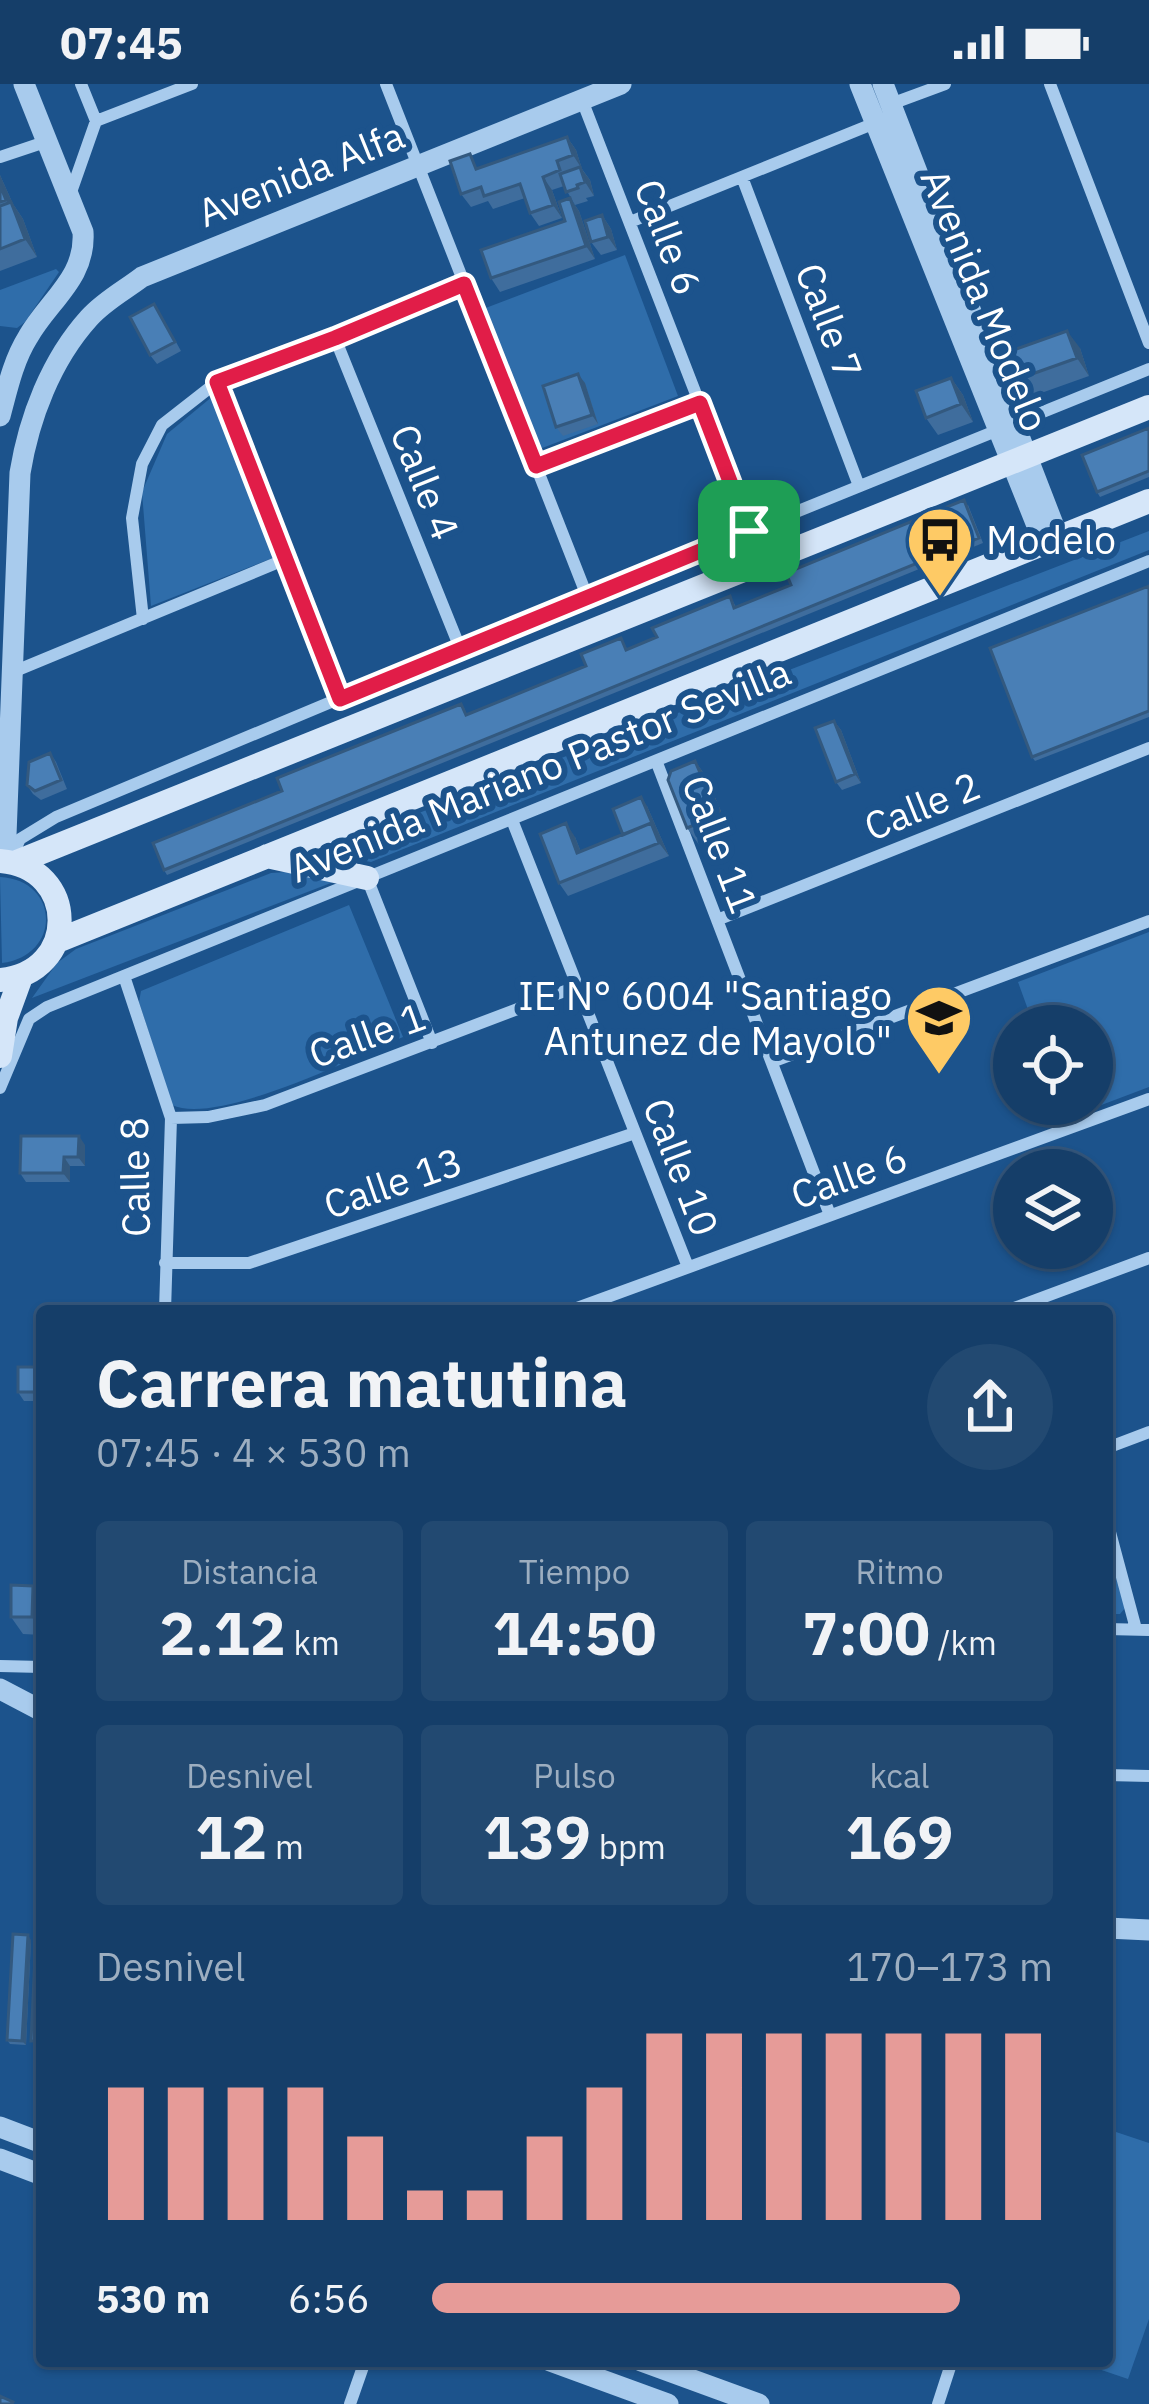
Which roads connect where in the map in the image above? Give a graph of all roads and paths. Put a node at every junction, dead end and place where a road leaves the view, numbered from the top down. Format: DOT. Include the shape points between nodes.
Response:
graph roads {
  1 [pos="24,84"];
  2 [pos="82,84"];
  3 [pos="192,84"];
  4 [pos="386,84"];
  5 [pos="621,84"];
  6 [pos="860,84"];
  7 [pos="945,84"];
  8 [pos="1051,84"];
  9 [pos="887,94"];
  10 [pos="582,100"];
  11 [pos="96,122"];
  12 [pos="875,123"];
  13 [pos="48,141"];
  14 [pos="0,157"];
  15 [pos="417,166"];
  16 [pos="742,177"];
  17 [pos="70,196"];
  18 [pos="630,222"];
  19 [pos="464,284"];
  20 [pos="335,338"];
  21 [pos="1149,343"];
  22 [pos="1149,369"];
  23 [pos="217,382"];
  24 [pos="700,403"];
  25 [pos="1149,407"];
  26 [pos="0,416"];
  27 [pos="1007,427"];
  28 [pos="1020,459"];
  29 [pos="536,466"];
  30 [pos="859,486"];
  31 [pos="1148,502"];
  32 [pos="749,531"];
  33 [pos="1051,540"];
  34 [pos="286,559"];
  35 [pos="1149,561"];
  36 [pos="587,596"];
  37 [pos="143,619"];
  38 [pos="460,648"];
  39 [pos="14,672"];
  40 [pos="340,699"];
  41 [pos="1146,749"];
  42 [pos="657,763"];
  43 [pos="1149,767"];
  44 [pos="512,820"];
  45 [pos="267,856"];
  46 [pos="8,861"];
  47 [pos="367,878"];
  48 [pos="717,920"];
  49 [pos="1149,921"];
  50 [pos="57,941"];
  51 [pos="124,976"];
  52 [pos="10,979"];
  53 [pos="578,986"];
  54 [pos="432,1043"];
  55 [pos="0,1056"];
  56 [pos="772,1062"];
  57 [pos="0,1088"];
  58 [pos="1149,1099"];
  59 [pos="171,1118"];
  60 [pos="635,1132"];
  61 [pos="830,1215"];
  62 [pos="1149,1258"];
  63 [pos="165,1263"];
  64 [pos="688,1267"];
  65 [pos="165,1305"];
  66 [pos="585,1305"];
  67 [pos="1022,1305"];
  68 [pos="1149,1432"];
  69 [pos="1113,1446"];
  70 [pos="1113,1539"];
  71 [pos="1142,1629"];
  72 [pos="0,1666"];
  73 [pos="36,1667"];
  74 [pos="0,1688"];
  75 [pos="36,1708"];
  76 [pos="1113,1775"];
  77 [pos="1149,1776"];
  78 [pos="1113,1928"];
  79 [pos="1149,1930"];
  80 [pos="0,2127"];
  81 [pos="36,2141"];
  82 [pos="0,2159"];
  83 [pos="36,2173"];
  84 [pos="363,2367"];
  85 [pos="566,2367"];
  86 [pos="654,2367"];
  87 [pos="950,2367"];
  88 [pos="718,2397"];
  89 [pos="350,2404"];
  90 [pos="668,2404"];
  91 [pos="759,2404"];
  92 [pos="938,2404"];
  1 -- 13 [label="street"];
  2 -- 11 [label="street"];
  3 -- 11 [label="street"];
  4 -- 15 [label="street"];
  5 -- 10 [label="street, Avenida Alfa"];
  6 -- 12 [label="street, Avenida Modelo"];
  7 -- 9 [label="street"];
  8 -- 21 [label="street"];
  9 -- 27 [label="street, Avenida Modelo"];
  10 -- 15 [label="street, Avenida Alfa"];
  10 -- 18 [label="street, Calle 6"];
  11 -- 17 [label="street"];
  12 -- 16 [label="street"];
  12 -- 27 [label="street, Avenida Modelo"];
  13 -- 14 [label="street"];
  13 -- 17 [label="street"];
  15 -- 19 [label="street"];
  15 -- 39 [label="street, Avenida Alfa" via="142,278 90,316 52,375 25,441"];
  16 -- 18 [label="street"];
  16 -- 30 [label="street, Calle 7"];
  17 -- 26 [label="street" via="83,232 81,263 28,336"];
  18 -- 24 [label="street, Calle 6"];
  19 -- 20 [label="street"];
  19 -- 29 [label="street"];
  20 -- 23 [label="street"];
  20 -- 38 [label="street, Calle 4"];
  22 -- 27 [label="street"];
  23 -- 34 [label="street"];
  23 -- 37 [label="street" via="162,425 142,464 132,518"];
  24 -- 29 [label="street"];
  24 -- 32 [label="street, Calle 6"];
  25 -- 28 [label="main road"];
  27 -- 28 [label="street, Avenida Modelo"];
  27 -- 30 [label="street"];
  28 -- 33 [label="street, Avenida Modelo"];
  28 -- 46 [label="main road"];
  29 -- 36 [label="street"];
  30 -- 32 [label="street"];
  31 -- 33 [label="main road, Avenida Mariano Pastor Sevilla"];
  32 -- 36 [label="street"];
  33 -- 45 [label="main road, Avenida Mariano Pastor Sevilla"];
  34 -- 37 [label="street"];
  34 -- 40 [label="street"];
  35 -- 42 [label="street, Avenida Mariano Pastor Sevilla"];
  36 -- 38 [label="street"];
  37 -- 39 [label="street"];
  38 -- 40 [label="street"];
  39 -- 46 [label="street, Avenida Alfa"];
  40 -- 46 [label="street" via="56,817 20,839"];
  41 -- 43 [label="street"];
  41 -- 48 [label="street, Calle 2"];
  42 -- 44 [label="street, Avenida Mariano Pastor Sevilla"];
  42 -- 48 [label="street, Calle 11"];
  44 -- 47 [label="street, Avenida Mariano Pastor Sevilla"];
  44 -- 53 [label="street, Calle 10"];
  45 -- 47 [label="main road"];
  45 -- 50 [label="main road, Avenida Mariano Pastor Sevilla"];
  46 -- 50 [label="main road" via="52,890"];
  47 -- 51 [label="street, Avenida Mariano Pastor Sevilla"];
  47 -- 54 [label="street"];
  48 -- 56 [label="street, Calle 11"];
  49 -- 56 [label="street"];
  50 -- 52 [label="main road" via="49,956"];
  51 -- 57 [label="street, Avenida Mariano Pastor Sevilla" via="29,1019"];
  51 -- 59 [label="street, Calle 8"];
  52 -- 55 [label="main road"];
  53 -- 54 [label="street, Calle 1"];
  53 -- 60 [label="street, Calle 10"];
  54 -- 59 [label="street, Calle 1" via="252,1109"];
  56 -- 61 [label="street, Calle 11"];
  58 -- 61 [label="street, Calle 6"];
  59 -- 63 [label="street, Calle 8"];
  60 -- 63 [label="street, Calle 13" via="249,1263"];
  60 -- 64 [label="street, Calle 10"];
  61 -- 64 [label="street, Calle 6"];
  62 -- 67 [label="street"];
  63 -- 65 [label="street, Calle 8"];
  64 -- 66 [label="street, Calle 6"];
  68 -- 69 [label="street"];
  70 -- 71 [label="street"];
  72 -- 73 [label="street"];
  74 -- 75 [label="street"];
  76 -- 77 [label="street"];
  78 -- 79 [label="street"];
  80 -- 81 [label="street"];
  82 -- 83 [label="street"];
  84 -- 89 [label="street"];
  85 -- 90 [label="street"];
  86 -- 88 [label="street"];
  87 -- 92 [label="street"];
  88 -- 91 [label="street"];
}
